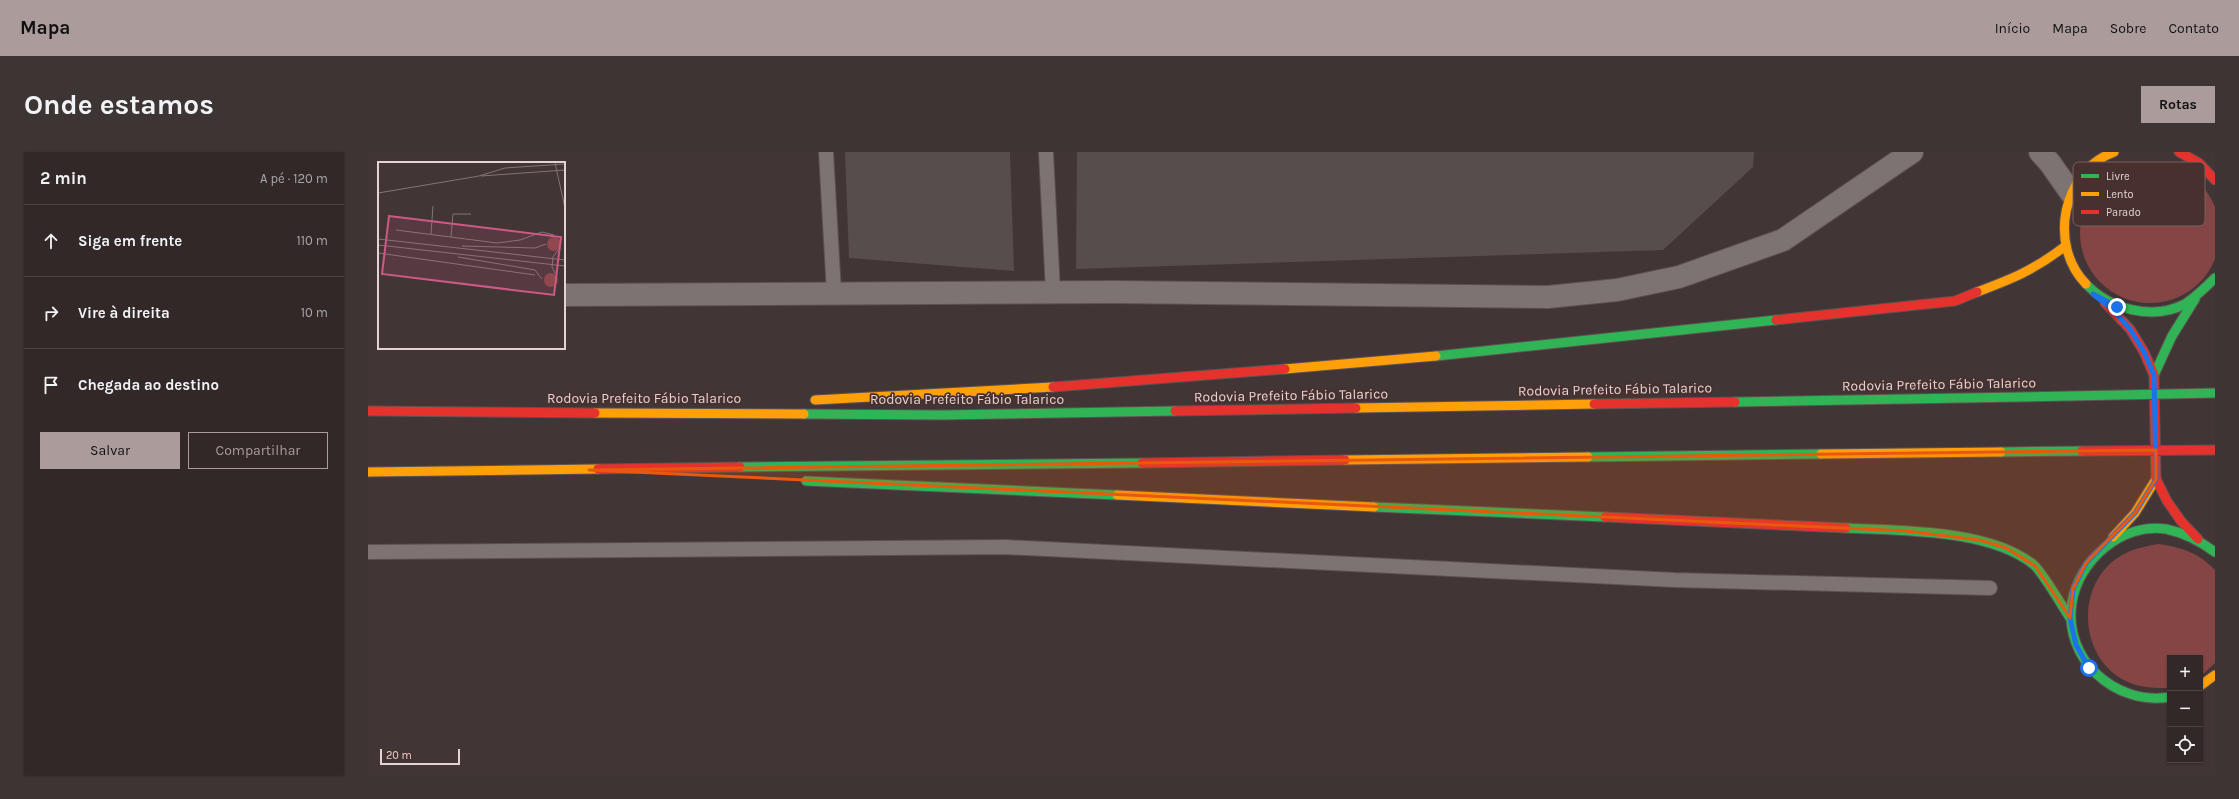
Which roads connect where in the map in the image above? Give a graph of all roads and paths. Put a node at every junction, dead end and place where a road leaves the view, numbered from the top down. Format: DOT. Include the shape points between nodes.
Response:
graph roads {
  1 [pos="826,152"];
  2 [pos="1046,152"];
  3 [pos="1912,152"];
  4 [pos="2040,152"];
  5 [pos="2114,152"];
  6 [pos="2179,152"];
  7 [pos="2098,162"];
  8 [pos="2197,162"];
  9 [pos="2205,169"];
  10 [pos="2215,180"];
  11 [pos="2073,189"];
  12 [pos="2070,193"];
  13 [pos="2064,247"];
  14 [pos="2215,278"];
  15 [pos="1053,292"];
  16 [pos="834,293"];
  17 [pos="2093,294"];
  18 [pos="565,295"];
  19 [pos="2197,297"];
  20 [pos="2154,375"];
  21 [pos="2215,393"];
  22 [pos="809,400"];
  23 [pos="738,404"];
  24 [pos="368,411"];
  25 [pos="582,412"];
  26 [pos="2215,450"];
  27 [pos="590,470"];
  28 [pos="368,472"];
  29 [pos="733,477"];
  30 [pos="2156,479"];
  31 [pos="797,480"];
  32 [pos="2108,543"];
  33 [pos="368,552"];
  34 [pos="2215,552"];
  35 [pos="1990,588"];
  36 [pos="2070,618"];
  37 [pos="2215,675"];
  38 [pos="2203,684"];
  39 [pos="2167,698"];
  1 -- 16 [label="lane"];
  2 -- 15 [label="lane"];
  3 -- 15 [label="street" via="1783,240 1679,277 1617,290 1548,297"];
  4 -- 12 [label="street"];
  5 -- 7 [label="main road"];
  6 -- 8 [label="main road"];
  9 -- 10 [label="main road"];
  11 -- 12 [label="main road"];
  12 -- 13 [label="main road" via="2063,220"];
  13 -- 17 [label="main road" via="2075,273"];
  13 -- 22 [label="main road" via="2041,265 1955,301 1411,359 1019,390"];
  14 -- 19 [label="main road"];
  15 -- 16 [label="street"];
  16 -- 18 [label="street"];
  17 -- 19 [label="main road" via="2117,307 2144,313 2172,309"];
  17 -- 20 [label="main road" via="2113,310 2130,329"];
  19 -- 20 [label="main road" via="2179,321"];
  20 -- 30 [label="main road"];
  21 -- 25 [label="main road, Rodovia Prefeito Fábio Talarico, bridge" via="943,415"];
  23 -- 25 [label="main road"];
  24 -- 25 [label="main road, Rodovia Prefeito Fábio Talarico"];
  26 -- 27 [label="main road, bridge"];
  27 -- 28 [label="main road"];
  27 -- 29 [label="main road"];
  30 -- 32 [label="main road" via="2135,513"];
  30 -- 34 [label="main road" via="2181,521"];
  31 -- 36 [label="main road" via="1905,531 1978,540 2006,548 2035,566"];
  32 -- 34 [label="main road" via="2135,531 2164,529 2193,537"];
  32 -- 36 [label="main road" via="2086,563 2073,589"];
  33 -- 35 [label="lane" via="1005,547 1667,579"];
  36 -- 39 [label="main road" via="2076,645 2089,668 2110,686 2134,697"];
  37 -- 38 [label="main road"];
}
